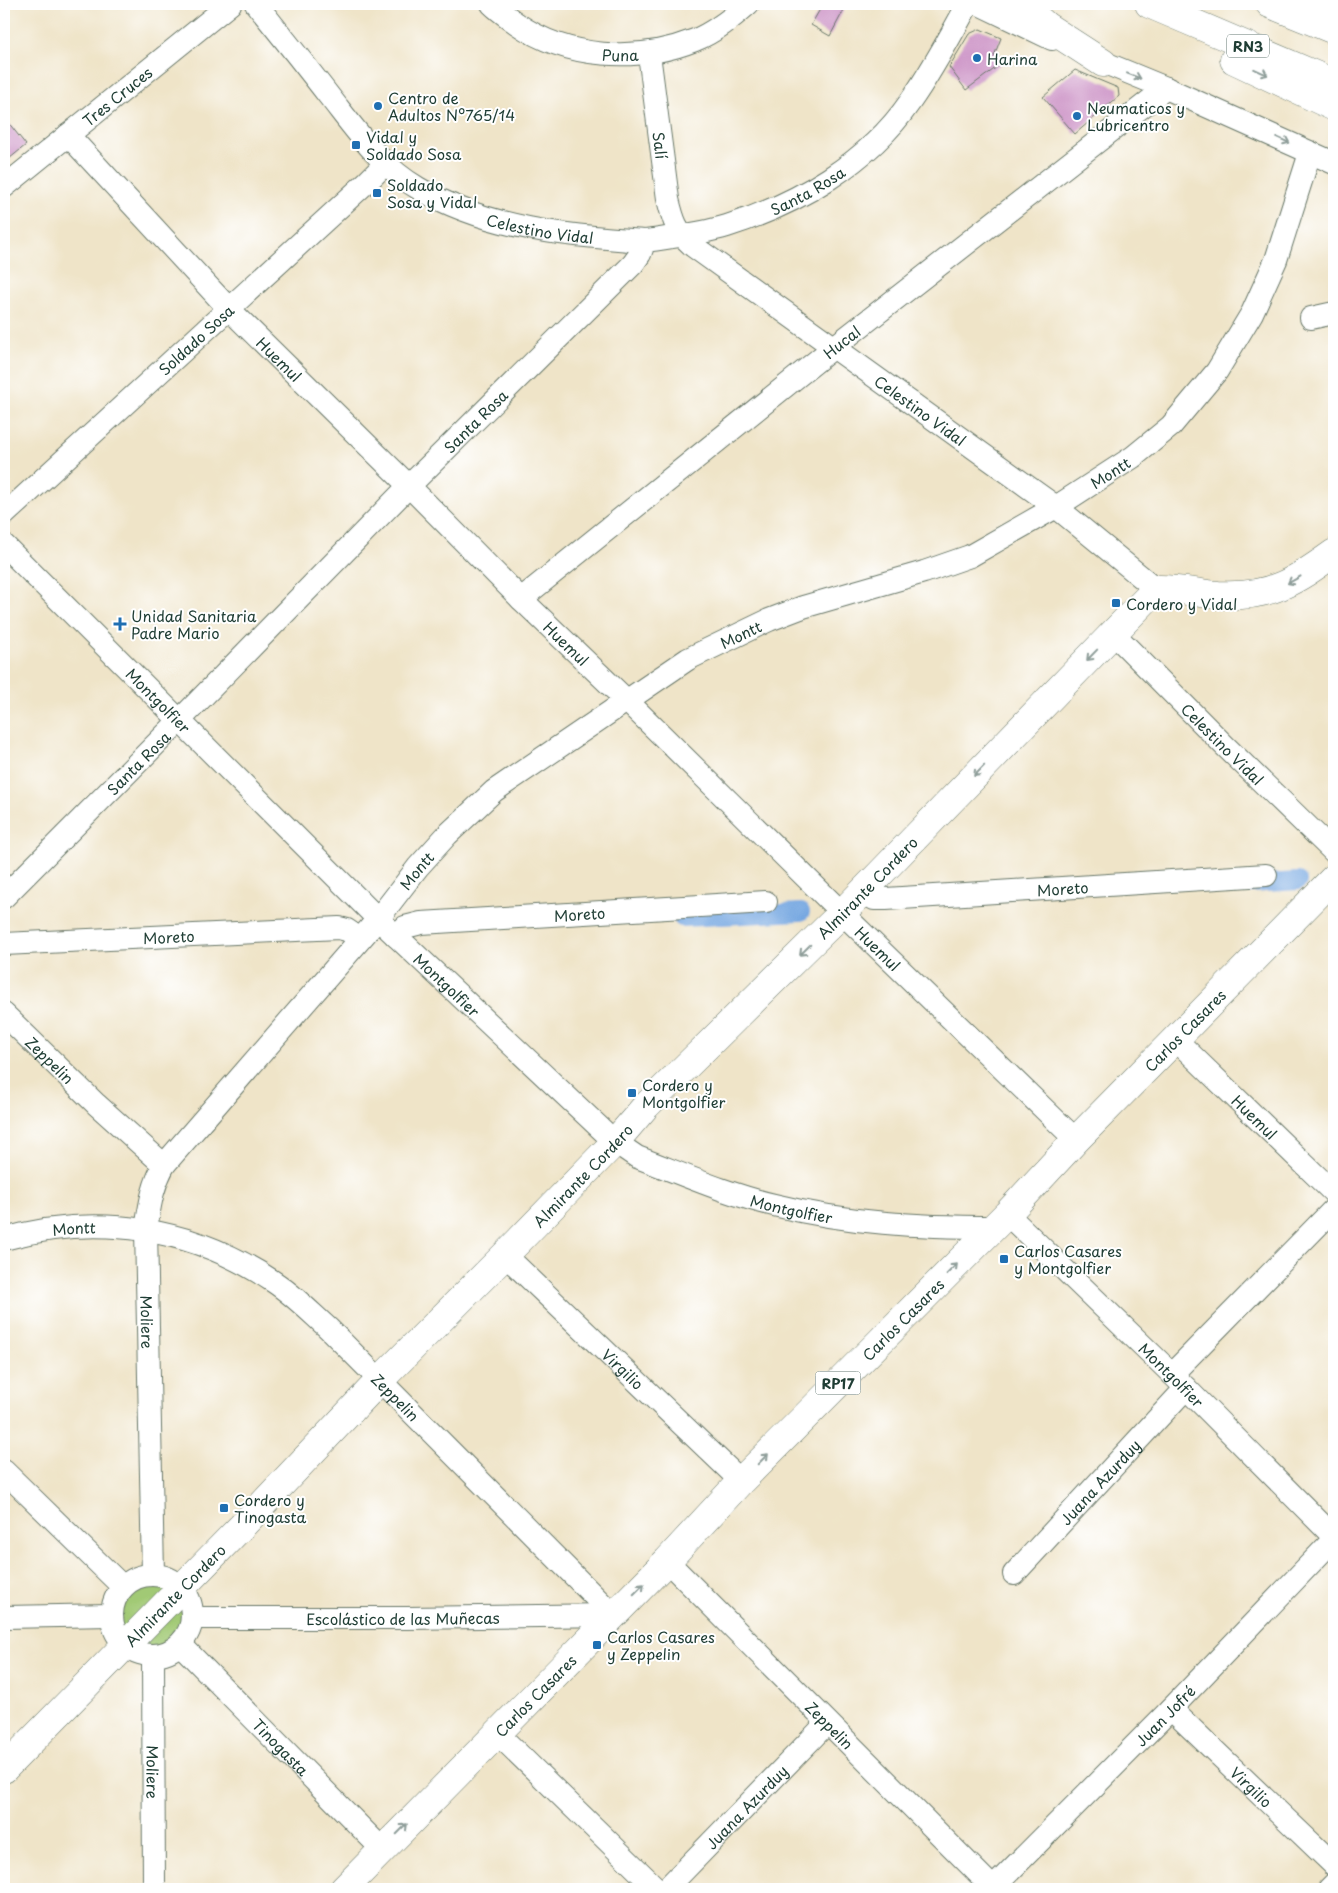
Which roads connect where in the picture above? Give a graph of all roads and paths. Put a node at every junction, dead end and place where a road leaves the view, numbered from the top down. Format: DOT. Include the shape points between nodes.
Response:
graph roads {
  1 [pos="230,4"];
  2 [pos="256,4"];
  3 [pos="492,4"];
  4 [pos="748,4"];
  5 [pos="968,4"];
  6 [pos="979,4"];
  7 [pos="1021,4"];
  8 [pos="1270,4"];
  9 [pos="1311,4"];
  10 [pos="1155,6"];
  11 [pos="1334,14"];
  12 [pos="1334,30"];
  13 [pos="649,54"];
  14 [pos="1103,63"];
  15 [pos="1334,83"];
  16 [pos="1166,88"];
  17 [pos="1334,107"];
  18 [pos="68,135"];
  19 [pos="1310,153"];
  20 [pos="386,162"];
  21 [pos="1334,163"];
  22 [pos="4,186"];
  23 [pos="681,236"];
  24 [pos="645,242"];
  25 [pos="229,309"];
  26 [pos="1334,313"];
  27 [pos="1311,318"];
  28 [pos="834,347"];
  29 [pos="409,486"];
  30 [pos="1056,507"];
  31 [pos="4,515"];
  32 [pos="4,545"];
  33 [pos="1334,553"];
  34 [pos="1156,589"];
  35 [pos="521,600"];
  36 [pos="1113,633"];
  37 [pos="626,700"];
  38 [pos="179,721"];
  39 [pos="1334,852"];
  40 [pos="1266,875"];
  41 [pos="1334,878"];
  42 [pos="863,892"];
  43 [pos="4,897"];
  44 [pos="766,902"];
  45 [pos="842,913"];
  46 [pos="378,919"];
  47 [pos="396,936"];
  48 [pos="360,939"];
  49 [pos="4,944"];
  50 [pos="4,1014"];
  51 [pos="1176,1040"];
  52 [pos="1076,1140"];
  53 [pos="615,1142"];
  54 [pos="164,1165"];
  55 [pos="1334,1193"];
  56 [pos="1334,1209"];
  57 [pos="1000,1221"];
  58 [pos="146,1229"];
  59 [pos="4,1239"];
  60 [pos="505,1255"];
  61 [pos="379,1381"];
  62 [pos="1179,1381"];
  63 [pos="4,1471"];
  64 [pos="741,1481"];
  65 [pos="1334,1538"];
  66 [pos="667,1561"];
  67 [pos="153,1574"];
  68 [pos="1014,1574"];
  69 [pos="123,1587"];
  70 [pos="182,1587"];
  71 [pos="112,1615"];
  72 [pos="613,1615"];
  73 [pos="4,1617"];
  74 [pos="193,1618"];
  75 [pos="180,1644"];
  76 [pos="126,1645"];
  77 [pos="153,1656"];
  78 [pos="1171,1709"];
  79 [pos="827,1723"];
  80 [pos="498,1734"];
  81 [pos="4,1770"];
  82 [pos="382,1849"];
  83 [pos="1334,1865"];
  84 [pos="1334,1884"];
  85 [pos="154,1889"];
  86 [pos="344,1889"];
  87 [pos="657,1889"];
  88 [pos="666,1889"];
  89 [pos="993,1889"];
  90 [pos="1329,1889"];
  1 -- 18 [label="street, Tres Cruces"];
  2 -- 20 [label="street, Celestino Vidal" via="364,140"];
  3 -- 13 [label="street, Puna" via="532,34 562,47 597,53"];
  4 -- 13 [label="street, Puna" via="696,40"];
  5 -- 23 [label="street, Santa Rosa" via="909,103 866,150 777,208 726,226"];
  6 -- 14 [label="street"];
  7 -- 14 [label="main road" via="1046,26"];
  8 -- 12 [label="main road"];
  9 -- 11 [label="street"];
  10 -- 15 [label="main road, RN3"];
  10 -- 17 [label="main road, one-way" via="1228,57"];
  13 -- 23 [label="street, Salí" via="668,199"];
  14 -- 16 [label="street, one-way"];
  16 -- 19 [label="street, one-way"];
  16 -- 28 [label="street, Hucal"];
  18 -- 22 [label="street, Tres Cruces"];
  18 -- 25 [label="street, Huemul"];
  19 -- 21 [label="street"];
  19 -- 30 [label="street, Montt" via="1276,260 1252,313 1217,370 1171,426 1133,457"];
  20 -- 24 [label="street, Celestino Vidal" via="418,188 496,221 566,235"];
  20 -- 25 [label="street, Soldado Sosa"];
  23 -- 24 [label="street, Santa Rosa"];
  23 -- 28 [label="street, Celestino Vidal"];
  24 -- 29 [label="street, Santa Rosa" via="633,264"];
  25 -- 29 [label="street, Huemul"];
  25 -- 31 [label="street, Soldado Sosa"];
  26 -- 27 [label="street"];
  28 -- 30 [label="street, Celestino Vidal"];
  28 -- 35 [label="street, Hucal"];
  29 -- 35 [label="street, Huemul"];
  29 -- 38 [label="street, Santa Rosa"];
  30 -- 34 [label="street, Celestino Vidal"];
  30 -- 37 [label="street, Montt" via="995,543 956,561 769,620 688,660"];
  32 -- 38 [label="street, Montgolfier"];
  33 -- 34 [label="main road, one-way" via="1307,573 1265,592 1238,595"];
  34 -- 36 [label="main road, Almirante Cordero"];
  35 -- 37 [label="street, Huemul"];
  36 -- 39 [label="street, Celestino Vidal"];
  36 -- 42 [label="main road, Almirante Cordero, one-way"];
  37 -- 45 [label="street, Huemul"];
  37 -- 46 [label="street, Montt" via="488,796 447,835"];
  38 -- 43 [label="street, Santa Rosa"];
  38 -- 46 [label="street, Montgolfier"];
  40 -- 42 [label="street, Moreto" via="886,899 874,899"];
  41 -- 51 [label="main road, Carlos Casares / RP17"];
  42 -- 45 [label="main road, Almirante Cordero"];
  44 -- 47 [label="street, Moreto" via="421,923 405,927"];
  45 -- 52 [label="street, Huemul"];
  45 -- 53 [label="main road, Almirante Cordero, one-way" via="646,1107"];
  46 -- 47 [label="street, Montgolfier"];
  46 -- 48 [label="street, Montt"];
  47 -- 53 [label="street, Montgolfier"];
  48 -- 49 [label="street, Moreto" via="339,928"];
  48 -- 54 [label="street, Montt"];
  50 -- 54 [label="street, Zeppelin"];
  51 -- 52 [label="main road, Carlos Casares / RP17"];
  51 -- 55 [label="street, Huemul"];
  52 -- 57 [label="main road, Carlos Casares / RP17"];
  53 -- 57 [label="street, Montgolfier" via="637,1158 773,1205 873,1223 929,1227"];
  53 -- 60 [label="main road, Almirante Cordero"];
  54 -- 58 [label="street, Moliere" via="155,1181"];
  56 -- 62 [label="street, Juana Azurduy"];
  57 -- 62 [label="street, Montgolfier"];
  64 -- 57 [label="main road, Carlos Casares / RP17, one-way"];
  58 -- 59 [label="street, Montt" via="77,1226"];
  58 -- 61 [label="street, Zeppelin" via="215,1250 274,1282 302,1303"];
  58 -- 67 [label="street, Moliere"];
  60 -- 61 [label="main road, Almirante Cordero"];
  60 -- 64 [label="street, Virgilio"];
  61 -- 70 [label="main road, Almirante Cordero"];
  61 -- 72 [label="street, Zeppelin"];
  62 -- 65 [label="street, Montgolfier"];
  62 -- 68 [label="street, Juana Azurduy"];
  63 -- 69 [label="street"];
  64 -- 66 [label="main road, Carlos Casares / RP17"];
  65 -- 78 [label="street, Juan Jofré"];
  72 -- 66 [label="main road, Carlos Casares / RP17, one-way"];
  66 -- 79 [label="street, Zeppelin"];
  67 -- 69 [label="street" via="137,1578"];
  67 -- 70 [label="street" via="174,1580"];
  69 -- 71 [label="street"];
  70 -- 74 [label="street" via="192,1607"];
  70 -- 76 [label="main road, Almirante Cordero"];
  71 -- 73 [label="street"];
  71 -- 76 [label="street" via="113,1626"];
  72 -- 74 [label="street, Escolástico de las Muñecas"];
  72 -- 80 [label="main road, Carlos Casares / RP17"];
  74 -- 75 [label="street" via="191,1628"];
  75 -- 77 [label="street"];
  75 -- 82 [label="street, Tinogasta"];
  76 -- 77 [label="street"];
  76 -- 81 [label="main road, Almirante Cordero"];
  77 -- 85 [label="street, Moliere"];
  78 -- 83 [label="street, Virgilio"];
  78 -- 89 [label="street, Juan Jofré"];
  79 -- 88 [label="street, Juana Azurduy"];
  79 -- 89 [label="street, Zeppelin"];
  82 -- 80 [label="main road, Carlos Casares / RP17, one-way"];
  80 -- 87 [label="street"];
  82 -- 86 [label="main road, Carlos Casares / RP17"];
  84 -- 90 [label="street"];
}
